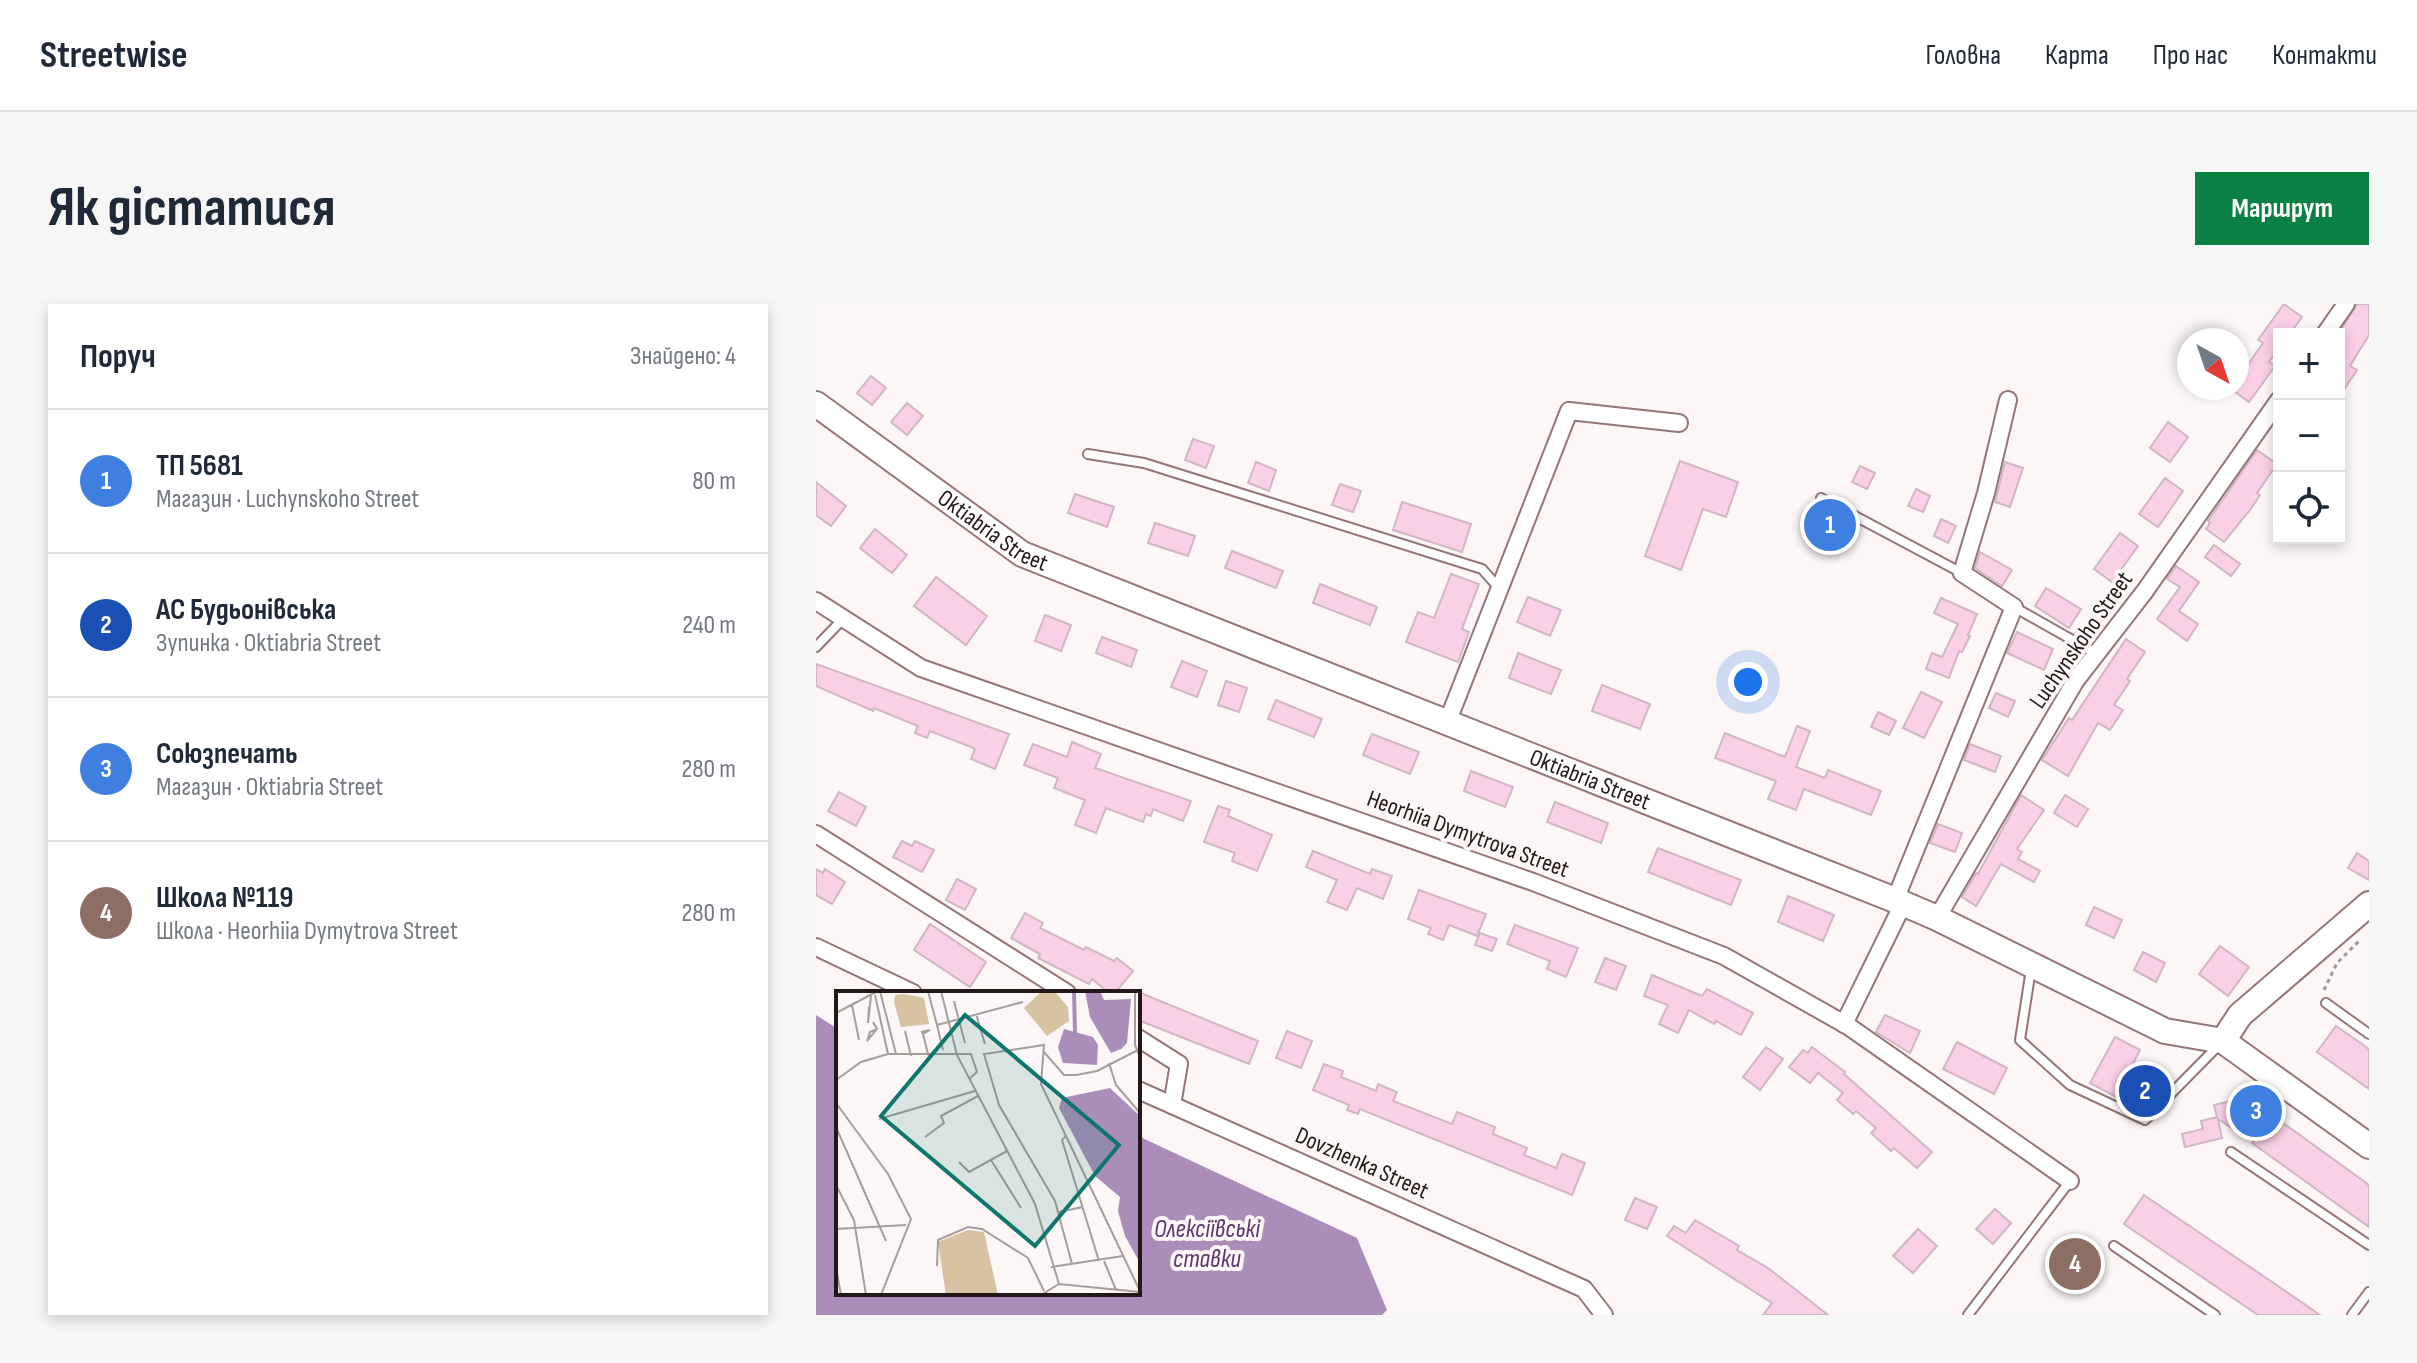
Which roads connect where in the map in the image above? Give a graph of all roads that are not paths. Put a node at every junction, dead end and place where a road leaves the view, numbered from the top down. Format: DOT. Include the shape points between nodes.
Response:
graph roads {
  1 [pos="2346,304"];
  2 [pos="2329,328"];
  3 [pos="2008,400"];
  4 [pos="816,404"];
  5 [pos="2273,409"];
  6 [pos="1679,423"];
  7 [pos="1088,454"];
  8 [pos="1821,498"];
  9 [pos="1962,573"];
  10 [pos="1499,588"];
  11 [pos="816,601"];
  12 [pos="2014,607"];
  13 [pos="842,620"];
  14 [pos="816,647"];
  15 [pos="2097,654"];
  16 [pos="1447,723"];
  17 [pos="816,834"];
  18 [pos="1899,902"];
  19 [pos="2369,904"];
  20 [pos="1937,918"];
  21 [pos="816,947"];
  22 [pos="2032,964"];
  23 [pos="909,991"];
  24 [pos="1064,991"];
  25 [pos="2326,1003"];
  26 [pos="1844,1024"];
  27 [pos="2369,1034"];
  28 [pos="1140,1039"];
  29 [pos="2223,1041"];
  30 [pos="1140,1091"];
  31 [pos="1172,1105"];
  32 [pos="2369,1146"];
  33 [pos="2231,1152"];
  34 [pos="2070,1181"];
  35 [pos="2369,1245"];
  36 [pos="2114,1246"];
  37 [pos="2369,1292"];
  38 [pos="1604,1315"];
  39 [pos="1968,1315"];
  40 [pos="2215,1315"];
  41 [pos="2352,1315"];
  1 -- 2 [label="street"];
  3 -- 9 [label="street"];
  4 -- 16 [label="street, Oktiabria Street" via="1022,554"];
  5 -- 15 [label="street, Luchynskoho Street"];
  6 -- 10 [label="street" via="1569,411"];
  7 -- 10 [label="lane" via="1144,463 1482,569"];
  8 -- 9 [label="lane"];
  9 -- 12 [label="street"];
  10 -- 16 [label="street"];
  11 -- 13 [label="street, Heorhiia Dymytrova Street"];
  12 -- 15 [label="lane"];
  12 -- 18 [label="street"];
  13 -- 14 [label="lane"];
  13 -- 26 [label="street, Heorhiia Dymytrova Street" via="921,668 1533,882 1724,956"];
  15 -- 20 [label="street, Luchynskoho Street" via="2076,680"];
  16 -- 18 [label="street, Oktiabria Street"];
  17 -- 24 [label="street"];
  18 -- 20 [label="street, Oktiabria Street"];
  18 -- 26 [label="street"];
  19 -- 29 [label="street" via="2240,1015"];
  20 -- 22 [label="street, Oktiabria Street"];
  21 -- 23 [label="street"];
  22 -- 29 [label="street, Oktiabria Street" via="2165,1031"];
  22 -- 29 [label="lane" via="2020,1040 2070,1085 2145,1120"];
  25 -- 27 [label="lane"];
  26 -- 34 [label="street, Heorhiia Dymytrova Street"];
  28 -- 31 [label="street" via="1179,1064"];
  29 -- 32 [label="street, Oktiabria Street"];
  30 -- 31 [label="street, Dovzhenka Street"];
  31 -- 38 [label="street, Dovzhenka Street" via="1584,1289"];
  33 -- 35 [label="lane"];
  34 -- 39 [label="lane"];
  36 -- 40 [label="lane"];
  37 -- 41 [label="lane"];
}
